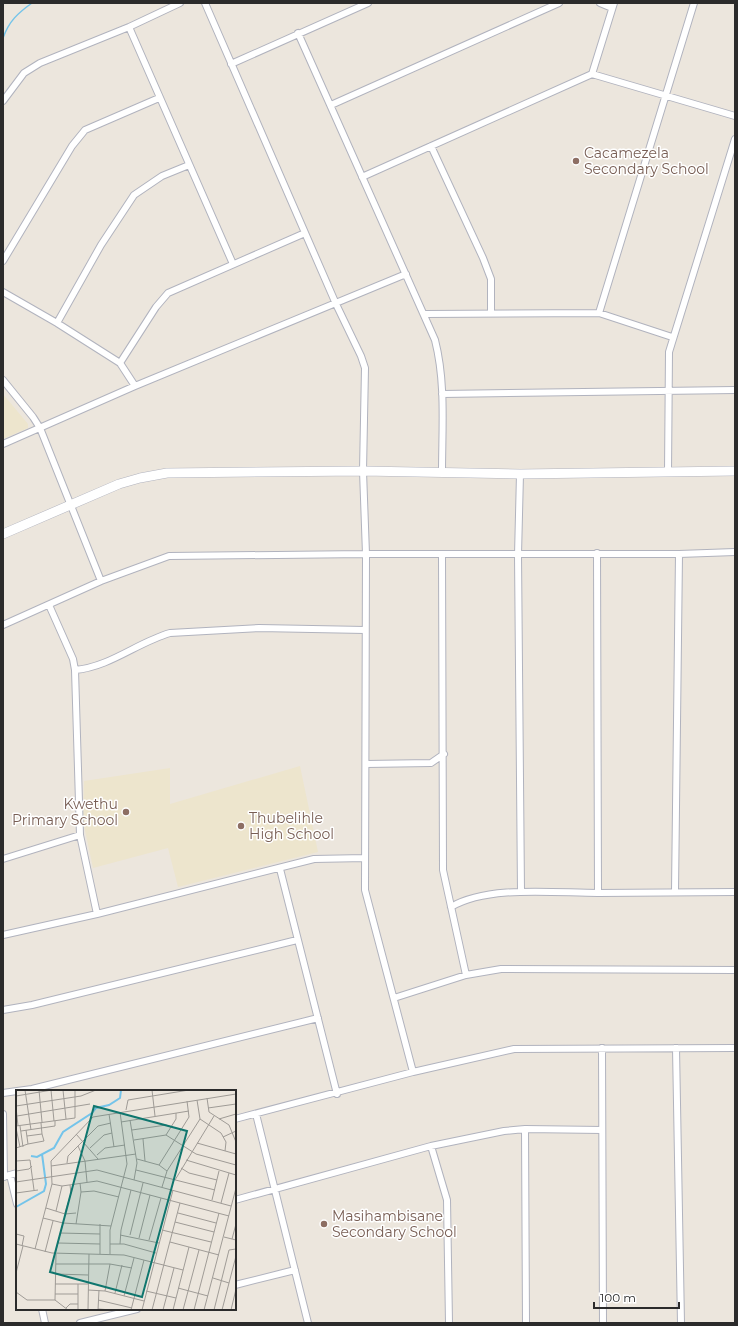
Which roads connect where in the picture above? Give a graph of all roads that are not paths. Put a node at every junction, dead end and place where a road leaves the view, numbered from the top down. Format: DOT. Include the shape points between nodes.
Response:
graph roads {
  1 [pos="180,3"];
  2 [pos="205,3"];
  3 [pos="368,3"];
  4 [pos="559,3"];
  5 [pos="600,3"];
  6 [pos="694,3"];
  7 [pos="613,6"];
  8 [pos="129,27"];
  9 [pos="298,33"];
  10 [pos="231,64"];
  11 [pos="592,74"];
  12 [pos="665,96"];
  13 [pos="159,98"];
  14 [pos="3,101"];
  15 [pos="331,105"];
  16 [pos="735,116"];
  17 [pos="735,138"];
  18 [pos="431,146"];
  19 [pos="189,166"];
  20 [pos="362,177"];
  21 [pos="305,233"];
  22 [pos="3,261"];
  23 [pos="233,264"];
  24 [pos="406,274"];
  25 [pos="3,292"];
  26 [pos="336,304"];
  27 [pos="491,313"];
  28 [pos="599,313"];
  29 [pos="425,314"];
  30 [pos="57,323"];
  31 [pos="672,337"];
  32 [pos="120,363"];
  33 [pos="3,380"];
  34 [pos="135,386"];
  35 [pos="735,390"];
  36 [pos="668,392"];
  37 [pos="442,394"];
  38 [pos="40,428"];
  39 [pos="3,444"];
  40 [pos="363,471"];
  41 [pos="668,472"];
  42 [pos="735,472"];
  43 [pos="442,473"];
  44 [pos="520,474"];
  45 [pos="70,504"];
  46 [pos="3,534"];
  47 [pos="735,552"];
  48 [pos="597,553"];
  49 [pos="366,554"];
  50 [pos="442,554"];
  51 [pos="679,554"];
  52 [pos="518,555"];
  53 [pos="101,581"];
  54 [pos="49,605"];
  55 [pos="3,625"];
  56 [pos="365,630"];
  57 [pos="75,670"];
  58 [pos="444,754"];
  59 [pos="366,764"];
  60 [pos="80,835"];
  61 [pos="365,858"];
  62 [pos="3,859"];
  63 [pos="280,869"];
  64 [pos="521,892"];
  65 [pos="676,892"];
  66 [pos="735,892"];
  67 [pos="598,893"];
  68 [pos="451,907"];
  69 [pos="97,914"];
  70 [pos="3,935"];
  71 [pos="297,940"];
  72 [pos="735,970"];
  73 [pos="466,975"];
  74 [pos="394,998"];
  75 [pos="3,1010"];
  76 [pos="318,1018"];
  77 [pos="602,1048"];
  78 [pos="676,1048"];
  79 [pos="735,1048"];
  80 [pos="413,1072"];
  81 [pos="24,1090"];
  82 [pos="16,1091"];
  83 [pos="3,1093"];
  84 [pos="337,1094"];
  85 [pos="3,1114"];
  86 [pos="256,1114"];
  87 [pos="236,1119"];
  88 [pos="525,1129"];
  89 [pos="602,1130"];
  90 [pos="431,1146"];
  91 [pos="16,1174"];
  92 [pos="6,1176"];
  93 [pos="274,1190"];
  94 [pos="236,1200"];
  95 [pos="16,1201"];
  96 [pos="295,1270"];
  97 [pos="236,1285"];
  98 [pos="42,1310"];
  99 [pos="133,1310"];
  100 [pos="45,1323"];
  101 [pos="80,1323"];
  102 [pos="308,1323"];
  103 [pos="448,1323"];
  104 [pos="526,1323"];
  105 [pos="603,1323"];
  106 [pos="681,1323"];
  1 -- 8 [label="street"];
  2 -- 10 [label="street"];
  3 -- 9 [label="street"];
  4 -- 15 [label="street"];
  5 -- 7 [label="street"];
  6 -- 12 [label="street"];
  7 -- 11 [label="street"];
  8 -- 13 [label="street"];
  8 -- 14 [label="street" via="32,68 18,80"];
  9 -- 10 [label="street"];
  9 -- 15 [label="street"];
  10 -- 21 [label="street"];
  11 -- 12 [label="street"];
  11 -- 18 [label="street"];
  12 -- 16 [label="street"];
  12 -- 28 [label="street"];
  13 -- 19 [label="street"];
  13 -- 22 [label="street" via="85,130 72,146"];
  15 -- 20 [label="street"];
  17 -- 31 [label="street"];
  18 -- 20 [label="street"];
  18 -- 27 [label="street" via="486,265 491,279"];
  19 -- 23 [label="street"];
  19 -- 30 [label="street" via="162,176 134,195 101,244"];
  20 -- 24 [label="street"];
  21 -- 23 [label="street"];
  21 -- 26 [label="street"];
  23 -- 32 [label="street" via="168,293"];
  24 -- 26 [label="street"];
  24 -- 29 [label="street"];
  25 -- 30 [label="street"];
  26 -- 34 [label="street"];
  26 -- 40 [label="street" via="365,368"];
  27 -- 28 [label="street"];
  27 -- 29 [label="street"];
  28 -- 31 [label="street"];
  29 -- 37 [label="street" via="440,359"];
  30 -- 32 [label="street"];
  31 -- 36 [label="street" via="668,360"];
  32 -- 34 [label="street"];
  33 -- 38 [label="street"];
  34 -- 38 [label="street"];
  35 -- 36 [label="street"];
  36 -- 37 [label="street"];
  36 -- 41 [label="street"];
  37 -- 43 [label="street"];
  38 -- 39 [label="street"];
  38 -- 45 [label="street"];
  40 -- 43 [label="street"];
  40 -- 45 [label="street" via="160,474 119,484"];
  40 -- 49 [label="street"];
  41 -- 42 [label="street"];
  41 -- 44 [label="street"];
  43 -- 44 [label="street"];
  44 -- 52 [label="street"];
  45 -- 46 [label="street"];
  45 -- 53 [label="street"];
  47 -- 51 [label="street"];
  48 -- 51 [label="street"];
  48 -- 52 [label="street"];
  48 -- 67 [label="street"];
  49 -- 50 [label="street"];
  49 -- 53 [label="street" via="169,556"];
  49 -- 56 [label="street"];
  50 -- 52 [label="street"];
  50 -- 58 [label="street"];
  51 -- 65 [label="street"];
  52 -- 64 [label="street"];
  53 -- 54 [label="street"];
  54 -- 55 [label="street"];
  54 -- 57 [label="street" via="73,659"];
  56 -- 57 [label="street" via="259,628 170,633 156,637 101,664"];
  56 -- 59 [label="street"];
  57 -- 60 [label="street"];
  58 -- 59 [label="street" via="430,763"];
  58 -- 68 [label="street" via="443,870"];
  59 -- 61 [label="street"];
  60 -- 62 [label="street"];
  60 -- 69 [label="street"];
  61 -- 63 [label="street" via="320,858"];
  61 -- 74 [label="street" via="366,900"];
  63 -- 69 [label="street"];
  63 -- 71 [label="street"];
  64 -- 67 [label="street"];
  64 -- 68 [label="street" via="472,898"];
  65 -- 66 [label="street"];
  65 -- 67 [label="street"];
  68 -- 73 [label="street"];
  69 -- 70 [label="street"];
  71 -- 75 [label="street"];
  71 -- 76 [label="street"];
  72 -- 73 [label="street" via="501,969"];
  73 -- 74 [label="street"];
  74 -- 80 [label="street"];
  76 -- 81 [label="street"];
  76 -- 84 [label="street"];
  77 -- 78 [label="street"];
  77 -- 80 [label="street" via="514,1049"];
  77 -- 89 [label="street"];
  78 -- 79 [label="street"];
  78 -- 106 [label="street"];
  80 -- 84 [label="street"];
  82 -- 83 [label="street"];
  84 -- 86 [label="street"];
  85 -- 92 [label="street"];
  86 -- 87 [label="street"];
  86 -- 93 [label="street"];
  88 -- 89 [label="street"];
  88 -- 90 [label="street"];
  88 -- 104 [label="street"];
  89 -- 105 [label="street"];
  90 -- 93 [label="street"];
  90 -- 103 [label="street" via="447,1200"];
  91 -- 92 [label="street"];
  92 -- 95 [label="street"];
  93 -- 94 [label="street"];
  93 -- 96 [label="street"];
  96 -- 97 [label="street"];
  96 -- 102 [label="street"];
  98 -- 100 [label="street"];
  99 -- 101 [label="street"];
}
